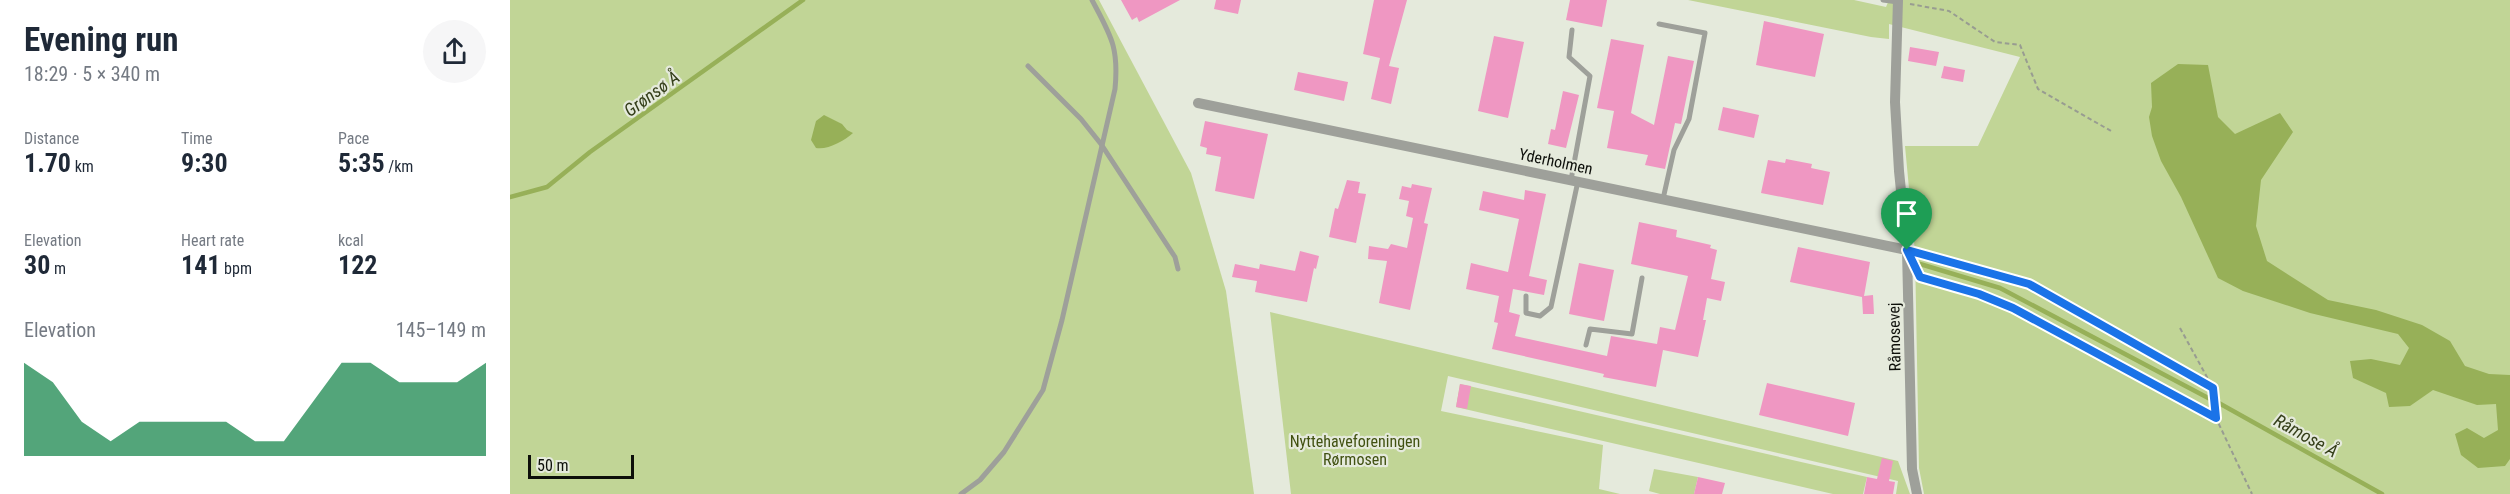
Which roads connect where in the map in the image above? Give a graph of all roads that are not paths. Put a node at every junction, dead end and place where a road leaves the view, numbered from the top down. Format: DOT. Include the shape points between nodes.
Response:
graph roads {
  1 [pos="1092,0"];
  2 [pos="1883,0"];
  3 [pos="1898,1"];
  4 [pos="1659,24"];
  5 [pos="1572,30"];
  6 [pos="1028,66"];
  7 [pos="1198,102"];
  8 [pos="1101,144"];
  9 [pos="1574,180"];
  10 [pos="1663,199"];
  11 [pos="1907,250"];
  12 [pos="1179,269"];
  13 [pos="1642,278"];
  14 [pos="1526,296"];
  15 [pos="1587,345"];
  16 [pos="962,494"];
  17 [pos="1917,494"];
  1 -- 8 [label="lane" via="1114,40 1117,65"];
  2 -- 3 [label="lane"];
  3 -- 11 [label="street, Råmosevej" via="1896,102"];
  4 -- 10 [label="lane" via="1705,33 1689,119 1674,150"];
  5 -- 9 [label="lane" via="1569,57 1590,76"];
  6 -- 8 [label="lane"];
  7 -- 9 [label="street, Yderholmen"];
  8 -- 12 [label="lane"];
  8 -- 16 [label="lane" via="1043,390 1004,452"];
  9 -- 10 [label="street, Yderholmen"];
  9 -- 14 [label="lane" via="1551,307 1540,316 1526,313"];
  10 -- 11 [label="street, Yderholmen"];
  11 -- 17 [label="street, Råmosevej" via="1912,469"];
  13 -- 15 [label="lane" via="1632,334 1590,329"];
}
